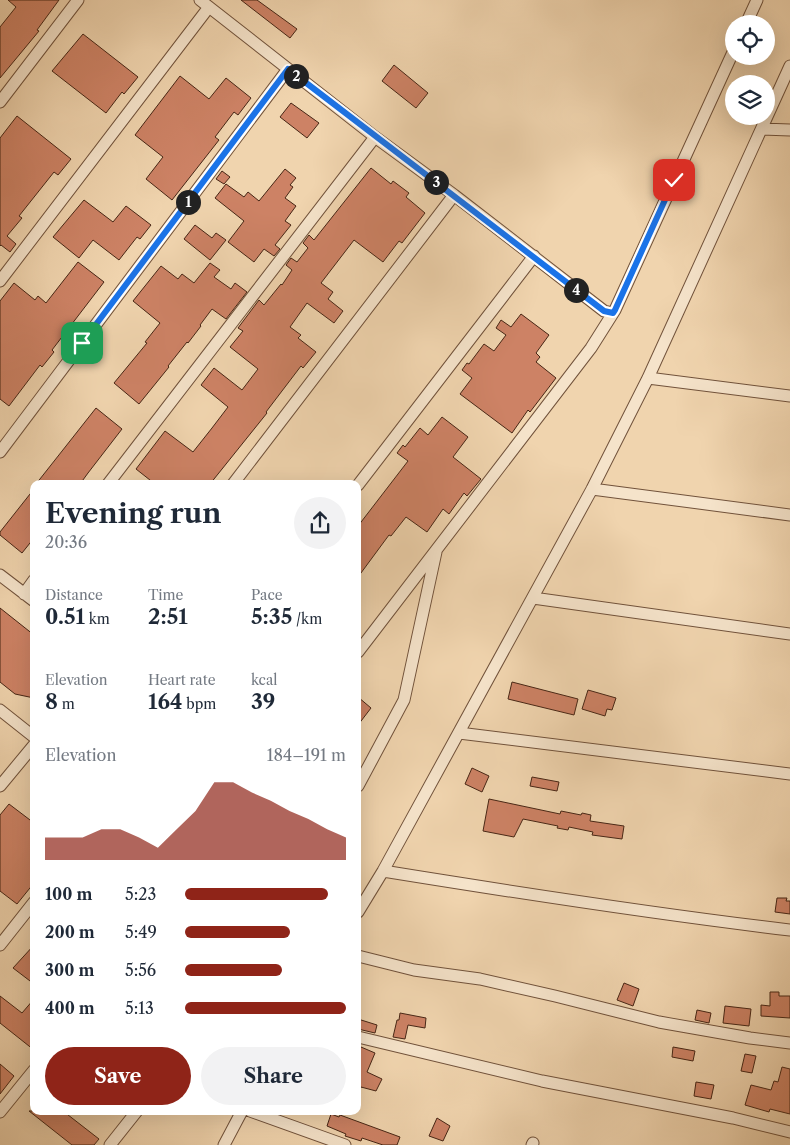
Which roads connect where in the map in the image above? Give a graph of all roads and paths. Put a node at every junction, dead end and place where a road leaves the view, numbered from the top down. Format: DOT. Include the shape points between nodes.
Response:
graph roads {
  1 [pos="78,0"];
  2 [pos="757,0"];
  3 [pos="204,4"];
  4 [pos="750,15"];
  5 [pos="727,65"];
  6 [pos="790,66"];
  7 [pos="288,69"];
  8 [pos="0,102"];
  9 [pos="762,129"];
  10 [pos="790,130"];
  11 [pos="375,137"];
  12 [pos="454,195"];
  13 [pos="534,256"];
  14 [pos="0,281"];
  15 [pos="613,313"];
  16 [pos="648,378"];
  17 [pos="790,396"];
  18 [pos="0,452"];
  19 [pos="111,480"];
  20 [pos="236,480"];
  21 [pos="361,481"];
  22 [pos="592,489"];
  23 [pos="790,515"];
  24 [pos="437,548"];
  25 [pos="0,575"];
  26 [pos="30,586"];
  27 [pos="24,594"];
  28 [pos="532,598"];
  29 [pos="30,599"];
  30 [pos="790,634"];
  31 [pos="361,648"];
  32 [pos="0,710"];
  33 [pos="459,733"];
  34 [pos="30,734"];
  35 [pos="30,750"];
  36 [pos="790,774"];
  37 [pos="361,780"];
  38 [pos="0,786"];
  39 [pos="384,871"];
  40 [pos="30,907"];
  41 [pos="361,907"];
  42 [pos="790,930"];
  43 [pos="0,945"];
  44 [pos="361,957"];
  45 [pos="361,1038"];
  46 [pos="790,1043"];
  47 [pos="30,1075"];
  48 [pos="0,1112"];
  49 [pos="134,1115"];
  50 [pos="240,1115"];
  51 [pos="261,1115"];
  52 [pos="790,1132"];
  53 [pos="110,1145"];
  54 [pos="224,1145"];
  55 [pos="345,1145"];
  1 -- 8 [label="street"];
  2 -- 4 [label="street"];
  3 -- 7 [label="street"];
  3 -- 14 [label="street"];
  5 -- 15 [label="street"];
  6 -- 9 [label="street"];
  7 -- 11 [label="street"];
  7 -- 18 [label="street"];
  9 -- 10 [label="street"];
  9 -- 16 [label="street"];
  11 -- 12 [label="street"];
  11 -- 19 [label="street"];
  12 -- 13 [label="street"];
  12 -- 20 [label="street"];
  13 -- 15 [label="street" via="604,311"];
  13 -- 21 [label="street"];
  15 -- 24 [label="street" via="591,348"];
  16 -- 17 [label="street"];
  16 -- 22 [label="street"];
  22 -- 23 [label="street"];
  22 -- 28 [label="street"];
  24 -- 31 [label="street"];
  24 -- 37 [label="street" via="404,700"];
  25 -- 27 [label="street"];
  26 -- 27 [label="street"];
  27 -- 29 [label="street"];
  28 -- 30 [label="street"];
  28 -- 33 [label="street"];
  32 -- 34 [label="street"];
  33 -- 36 [label="street"];
  33 -- 39 [label="street"];
  35 -- 38 [label="street"];
  39 -- 41 [label="street"];
  39 -- 42 [label="street" via="539,897"];
  40 -- 43 [label="street"];
  44 -- 46 [label="street" via="555,996 659,1022"];
  45 -- 52 [label="street" via="542,1081"];
  47 -- 48 [label="street"];
  49 -- 53 [label="street"];
  50 -- 54 [label="street"];
  51 -- 55 [label="street"];
}
